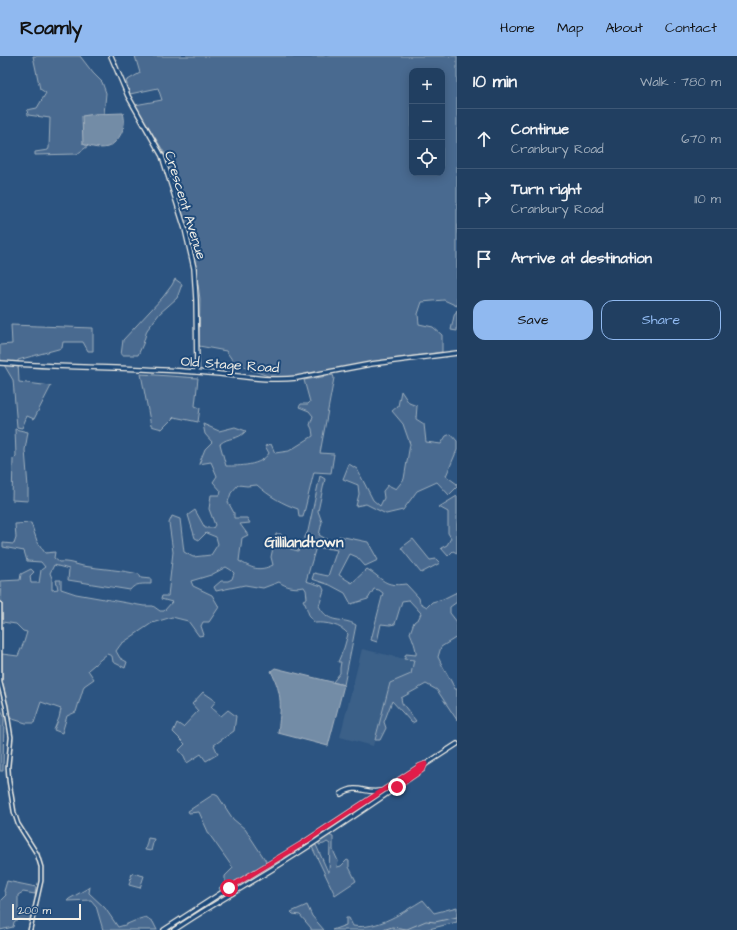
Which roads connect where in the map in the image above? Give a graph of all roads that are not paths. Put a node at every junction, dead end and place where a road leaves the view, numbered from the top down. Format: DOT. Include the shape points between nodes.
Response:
graph roads {
  1 [pos="111,56"];
  2 [pos="457,353"];
  3 [pos="0,363"];
  4 [pos="197,372"];
  5 [pos="0,604"];
  6 [pos="457,744"];
  7 [pos="425,764"];
  8 [pos="383,790"];
  9 [pos="341,794"];
  10 [pos="30,930"];
  11 [pos="164,930"];
  12 [pos="174,930"];
  1 -- 4 [label="main road, Crescent Avenue" via="128,96 162,156 183,224 194,268"];
  2 -- 4 [label="main road, Old Stage Road" via="372,364 293,379"];
  3 -- 4 [label="main road, Old Stage Road"];
  5 -- 10 [label="street" via="0,682 10,733 9,781 18,824 37,854 41,867 41,881"];
  6 -- 7 [label="main road"];
  7 -- 8 [label="main road"];
  7 -- 12 [label="main road" via="423,769 355,816"];
  8 -- 9 [label="main road" via="352,788"];
  8 -- 11 [label="main road"];
}
